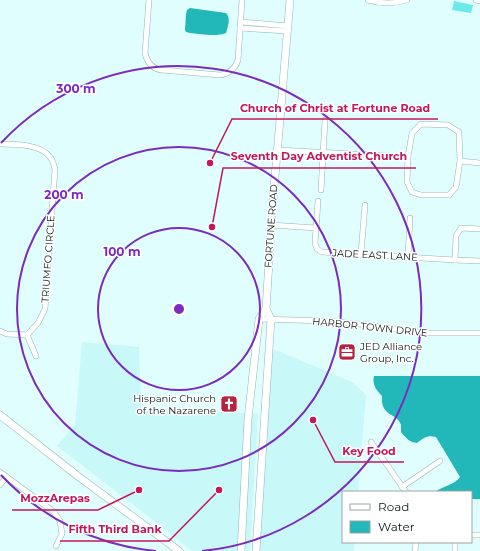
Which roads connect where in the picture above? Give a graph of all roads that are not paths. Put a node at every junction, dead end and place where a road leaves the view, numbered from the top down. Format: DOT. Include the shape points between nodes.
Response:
graph roads {
  1 [pos="149,0"];
  2 [pos="242,0"];
  3 [pos="290,0"];
  4 [pos="368,0"];
  5 [pos="407,0"];
  6 [pos="476,0"];
  7 [pos="480,1"];
  8 [pos="241,22"];
  9 [pos="240,28"];
  10 [pos="287,29"];
  11 [pos="325,120"];
  12 [pos="0,144"];
  13 [pos="278,150"];
  14 [pos="323,152"];
  15 [pos="408,157"];
  16 [pos="460,161"];
  17 [pos="480,163"];
  18 [pos="321,190"];
  19 [pos="318,201"];
  20 [pos="365,205"];
  21 [pos="410,218"];
  22 [pos="271,225"];
  23 [pos="316,228"];
  24 [pos="480,229"];
  25 [pos="361,254"];
  26 [pos="408,257"];
  27 [pos="455,260"];
  28 [pos="480,261"];
  29 [pos="266,309"];
  30 [pos="259,319"];
  31 [pos="271,319"];
  32 [pos="0,331"];
  33 [pos="480,333"];
  34 [pos="27,335"];
  35 [pos="36,356"];
  36 [pos="0,414"];
  37 [pos="371,442"];
  38 [pos="440,461"];
  39 [pos="0,472"];
  40 [pos="6,477"];
  41 [pos="0,485"];
  42 [pos="402,487"];
  43 [pos="405,491"];
  44 [pos="56,546"];
  45 [pos="178,551"];
  46 [pos="241,551"];
  47 [pos="256,551"];
  1 -- 9 [label="street" via="145,52 147,60 157,70 228,73 236,66 238,60"];
  2 -- 8 [label="street"];
  3 -- 10 [label="street, FORTUNE ROAD"];
  4 -- 5 [label="street" via="386,4"];
  6 -- 7 [label="street"];
  8 -- 9 [label="street"];
  8 -- 10 [label="street"];
  9 -- 10 [label="street"];
  10 -- 13 [label="street, FORTUNE ROAD"];
  11 -- 14 [label="street"];
  12 -- 34 [label="street, TRIUMFO CIRCLE" via="39,148 50,157 55,169 45,309 38,323"];
  13 -- 14 [label="street"];
  13 -- 22 [label="street, FORTUNE ROAD"];
  14 -- 15 [label="street"];
  14 -- 18 [label="street"];
  15 -- 16 [label="street" via="412,133 421,124 448,125 459,132"];
  15 -- 16 [label="street" via="407,182 412,192 421,195 449,195 456,187"];
  16 -- 17 [label="street"];
  19 -- 23 [label="street, JADE EAST LANE"];
  20 -- 25 [label="street"];
  21 -- 26 [label="street"];
  22 -- 23 [label="street"];
  22 -- 29 [label="street, FORTUNE ROAD"];
  23 -- 25 [label="street, JADE EAST LANE" via="315,243 317,249 322,252"];
  24 -- 27 [label="street" via="461,228 456,236"];
  25 -- 26 [label="street, JADE EAST LANE"];
  26 -- 27 [label="street, JADE EAST LANE"];
  27 -- 28 [label="street, JADE EAST LANE"];
  29 -- 30 [label="street"];
  29 -- 31 [label="street, FORTUNE ROAD"];
  30 -- 31 [label="street, HARBOR TOWN DRIVE"];
  30 -- 46 [label="street" via="248,419"];
  31 -- 33 [label="street, HARBOR TOWN DRIVE" via="328,321 422,333"];
  31 -- 47 [label="street"];
  32 -- 34 [label="street"];
  34 -- 35 [label="street"];
  36 -- 45 [label="street"];
  37 -- 42 [label="street"];
  38 -- 42 [label="street"];
  39 -- 40 [label="street"];
  40 -- 41 [label="street"];
  40 -- 44 [label="street" via="54,512 60,521 62,534"];
  42 -- 43 [label="street"];
}
